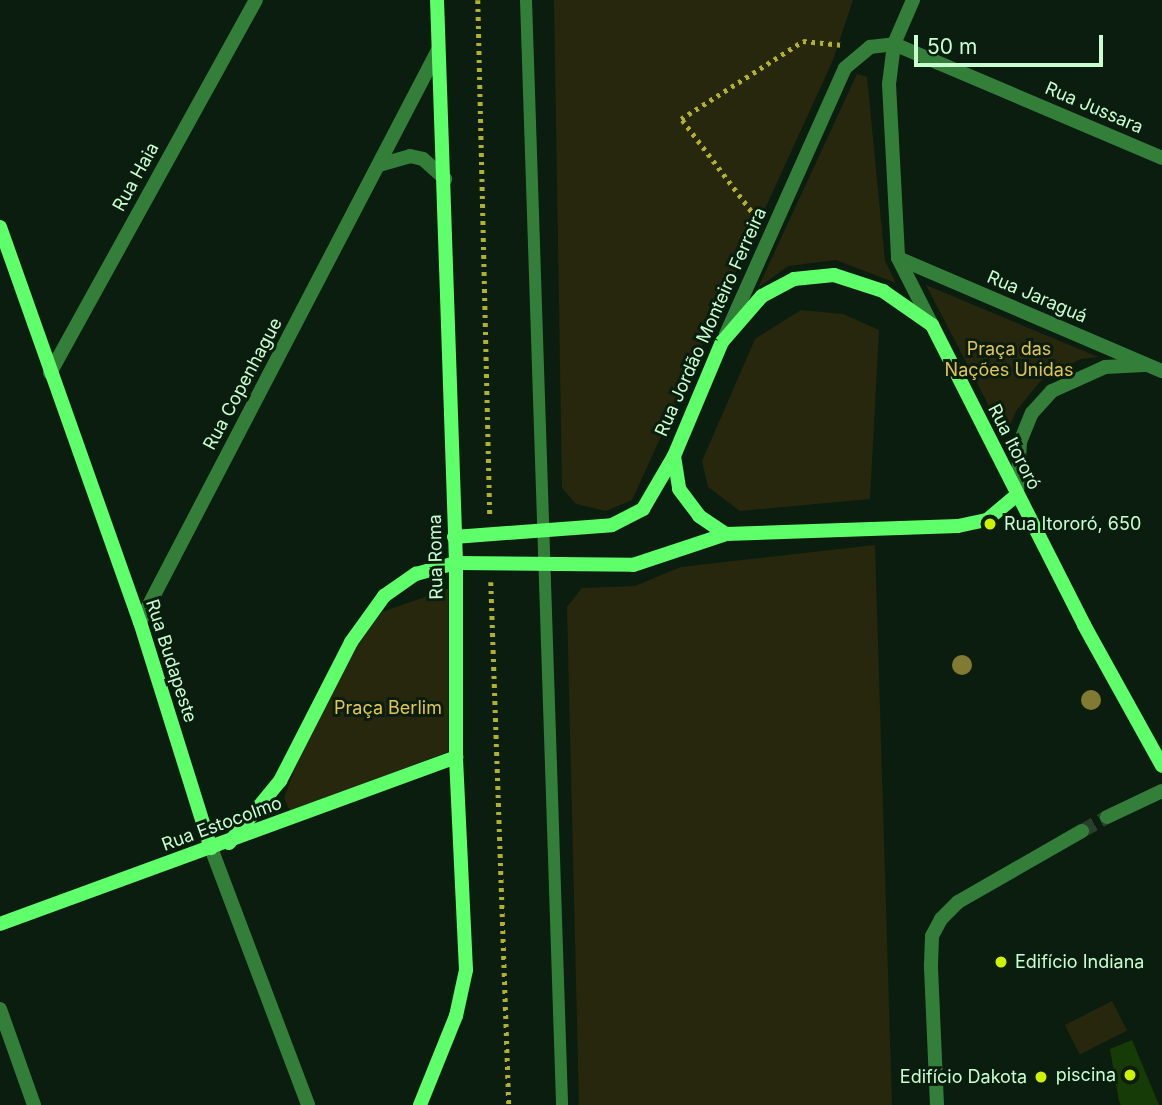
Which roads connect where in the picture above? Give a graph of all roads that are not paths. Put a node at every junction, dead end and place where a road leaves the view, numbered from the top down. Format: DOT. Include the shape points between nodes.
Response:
graph roads {
  1 [pos="256,0"];
  2 [pos="437,0"];
  3 [pos="526,0"];
  4 [pos="913,0"];
  5 [pos="894,44"];
  6 [pos="438,50"];
  7 [pos="1162,158"];
  8 [pos="379,165"];
  9 [pos="445,179"];
  10 [pos="0,227"];
  11 [pos="898,258"];
  12 [pos="932,325"];
  13 [pos="722,342"];
  14 [pos="1155,368"];
  15 [pos="50,373"];
  16 [pos="674,456"];
  17 [pos="1017,495"];
  18 [pos="542,527"];
  19 [pos="726,534"];
  20 [pos="454,537"];
  21 [pos="456,563"];
  22 [pos="544,564"];
  23 [pos="140,622"];
  24 [pos="456,757"];
  25 [pos="1162,766"];
  26 [pos="1162,791"];
  27 [pos="1107,817"];
  28 [pos="1082,831"];
  29 [pos="229,843"];
  30 [pos="211,848"];
  31 [pos="0,924"];
  32 [pos="0,1009"];
  33 [pos="34,1105"];
  34 [pos="308,1105"];
  35 [pos="420,1105"];
  36 [pos="562,1105"];
  37 [pos="937,1105"];
  1 -- 15 [label="street, Rua Haia"];
  2 -- 6 [label="street, Rua Roma"];
  3 -- 18 [label="lane"];
  4 -- 5 [label="street"];
  5 -- 7 [label="street, Rua Jussara"];
  5 -- 11 [label="street, Rua Itororó" via="889,85"];
  5 -- 13 [label="street, Rua Jordão Monteiro Ferreira" via="870,47 845,68"];
  6 -- 8 [label="street, Rua Copenhague"];
  6 -- 9 [label="street, Rua Roma"];
  8 -- 9 [label="street" via="410,156 423,159"];
  8 -- 23 [label="street, Rua Copenhague"];
  9 -- 20 [label="street, Rua Roma"];
  10 -- 15 [label="street, Rua Budapeste"];
  11 -- 12 [label="street, Rua Itororó"];
  11 -- 14 [label="street, Rua Jaraguá"];
  12 -- 13 [label="street" via="883,291 834,275 794,279 762,296"];
  12 -- 17 [label="street, Rua Itororó"];
  13 -- 16 [label="street, Rua Jordão Monteiro Ferreira"];
  14 -- 17 [label="street" via="1105,367 1052,391 1032,413 1020,442"];
  15 -- 23 [label="street, Rua Budapeste"];
  16 -- 18 [label="street, Rua Jordão Monteiro Ferreira" via="643,509 612,525"];
  16 -- 19 [label="street" via="680,489 699,516"];
  17 -- 19 [label="street" via="987,520 958,526"];
  17 -- 25 [label="street, Rua Itororó"];
  18 -- 20 [label="street, Rua Jordão Monteiro Ferreira"];
  18 -- 22 [label="lane"];
  19 -- 22 [label="street" via="633,565"];
  20 -- 21 [label="street, Rua Roma"];
  21 -- 22 [label="street"];
  21 -- 24 [label="street, Rua Roma"];
  21 -- 29 [label="street" via="416,574 384,596 323,690 281,781"];
  22 -- 36 [label="lane"];
  23 -- 30 [label="street, Rua Budapeste"];
  24 -- 29 [label="street, Rua Estocolmo"];
  24 -- 35 [label="street, Rua Roma" via="466,970 456,1016"];
  26 -- 27 [label="street"];
  28 -- 37 [label="street" via="958,902 932,936"];
  29 -- 30 [label="street, Rua Estocolmo"];
  30 -- 31 [label="street, Rua Estocolmo"];
  30 -- 34 [label="street, Rua Budapeste"];
  32 -- 33 [label="street"];
}
